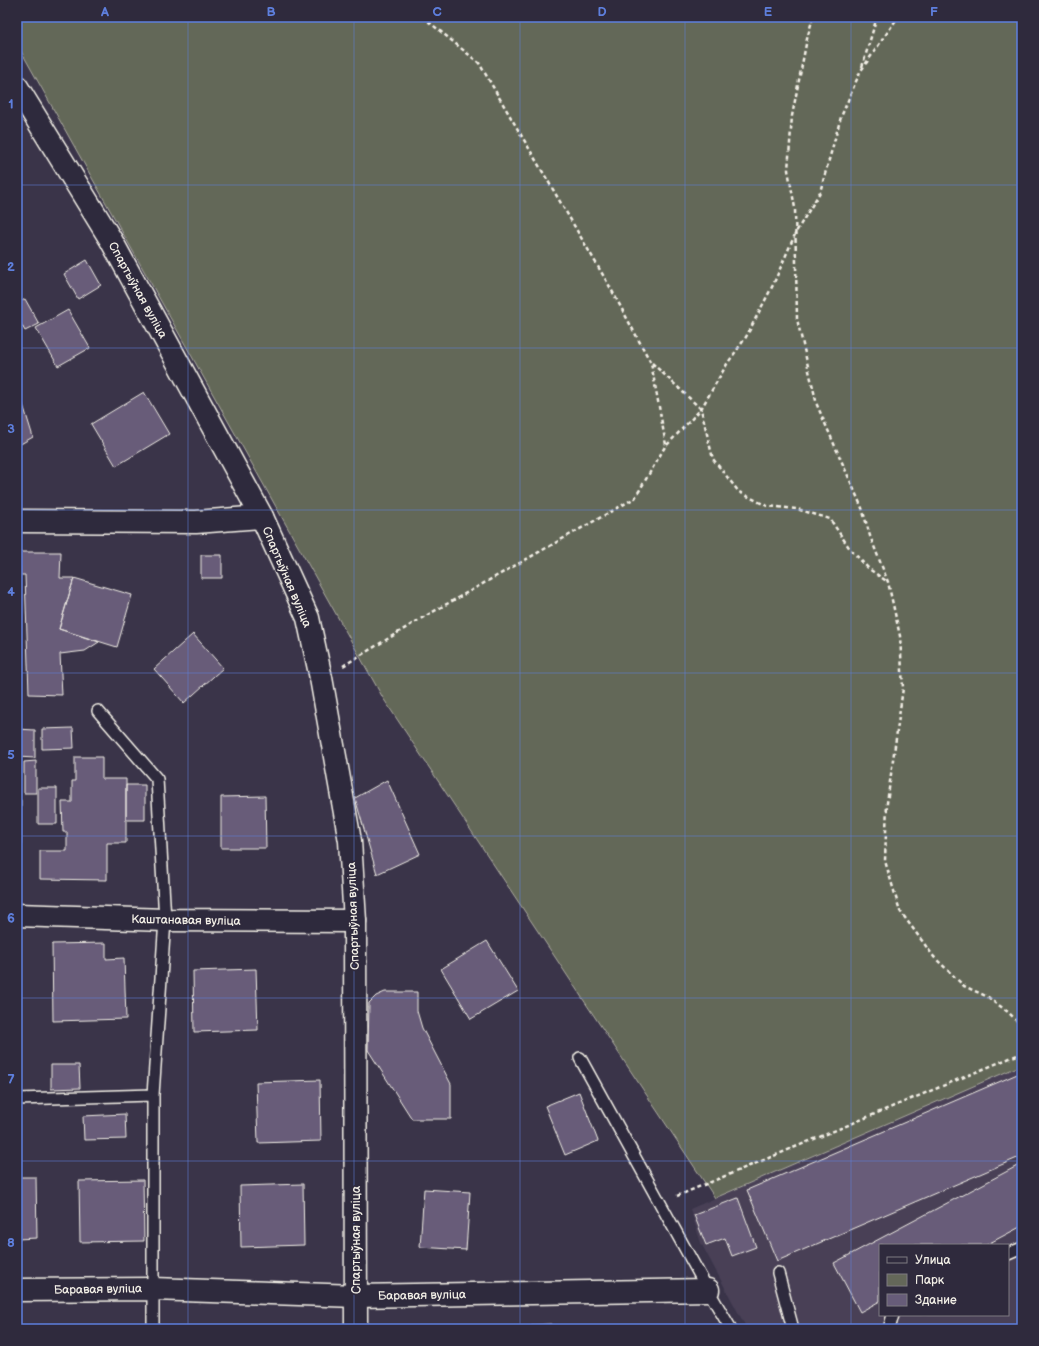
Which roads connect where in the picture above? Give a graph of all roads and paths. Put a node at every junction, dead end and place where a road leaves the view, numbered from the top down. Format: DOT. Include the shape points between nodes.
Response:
graph roads {
  1 [pos="423,17"];
  2 [pos="814,17"];
  3 [pos="877,17"];
  4 [pos="898,17"];
  5 [pos="860,72"];
  6 [pos="17,87"];
  7 [pos="796,232"];
  8 [pos="651,363"];
  9 [pos="701,410"];
  10 [pos="666,445"];
  11 [pos="262,517"];
  12 [pos="17,522"];
  13 [pos="888,582"];
  14 [pos="322,678"];
  15 [pos="98,711"];
  16 [pos="17,915"];
  17 [pos="165,920"];
  18 [pos="356,921"];
  19 [pos="1022,1026"];
  20 [pos="1022,1053"];
  21 [pos="580,1058"];
  22 [pos="153,1095"];
  23 [pos="17,1099"];
  24 [pos="660,1203"];
  25 [pos="1022,1248"];
  26 [pos="1009,1254"];
  27 [pos="778,1273"];
  28 [pos="153,1289"];
  29 [pos="17,1290"];
  30 [pos="708,1290"];
  31 [pos="356,1296"];
  32 [pos="893,1316"];
  33 [pos="153,1329"];
  34 [pos="356,1329"];
  35 [pos="731,1329"];
  36 [pos="793,1329"];
  37 [pos="889,1329"];
  1 -- 8 [label="path" via="479,63 610,286"];
  2 -- 7 [label="path" via="806,39 792,116 788,170 795,208"];
  3 -- 5 [label="path"];
  4 -- 5 [label="path"];
  5 -- 7 [label="path" via="841,117 820,192"];
  6 -- 11 [label="street, Спартыўная вуліца" via="110,240"];
  7 -- 9 [label="path" via="746,337 727,364"];
  7 -- 13 [label="path" via="797,319 818,405 862,508"];
  8 -- 9 [label="path"];
  8 -- 10 [label="path"];
  9 -- 10 [label="path"];
  9 -- 13 [label="path" via="713,459 738,492 767,506 797,509 830,519 850,549 864,564"];
  10 -- 14 [label="path" via="635,498 422,618"];
  11 -- 12 [label="street, Спартыўная вуліца" via="196,522"];
  11 -- 14 [label="street, Спартыўная вуліца" via="308,618"];
  13 -- 19 [label="path" via="900,636 902,688 887,803 885,861 900,911 934,957 964,986 988,997"];
  14 -- 18 [label="street, Спартыўная вуліца" via="350,841"];
  15 -- 17 [label="lane" via="157,779"];
  16 -- 17 [label="street, Каштанавая вуліца"];
  17 -- 18 [label="street, Каштанавая вуліца"];
  17 -- 22 [label="lane"];
  18 -- 31 [label="street, Спартыўная вуліца"];
  20 -- 24 [label="path"];
  21 -- 24 [label="lane"];
  22 -- 23 [label="lane"];
  22 -- 28 [label="lane"];
  24 -- 30 [label="lane"];
  25 -- 26 [label="lane"];
  27 -- 36 [label="lane"];
  28 -- 29 [label="street, Баравая вуліца"];
  28 -- 31 [label="street, Баравая вуліца"];
  28 -- 33 [label="lane"];
  30 -- 31 [label="street, Баравая вуліца"];
  30 -- 35 [label="lane"];
  31 -- 34 [label="street, Спартыўная вуліца"];
  32 -- 37 [label="lane"];
}
